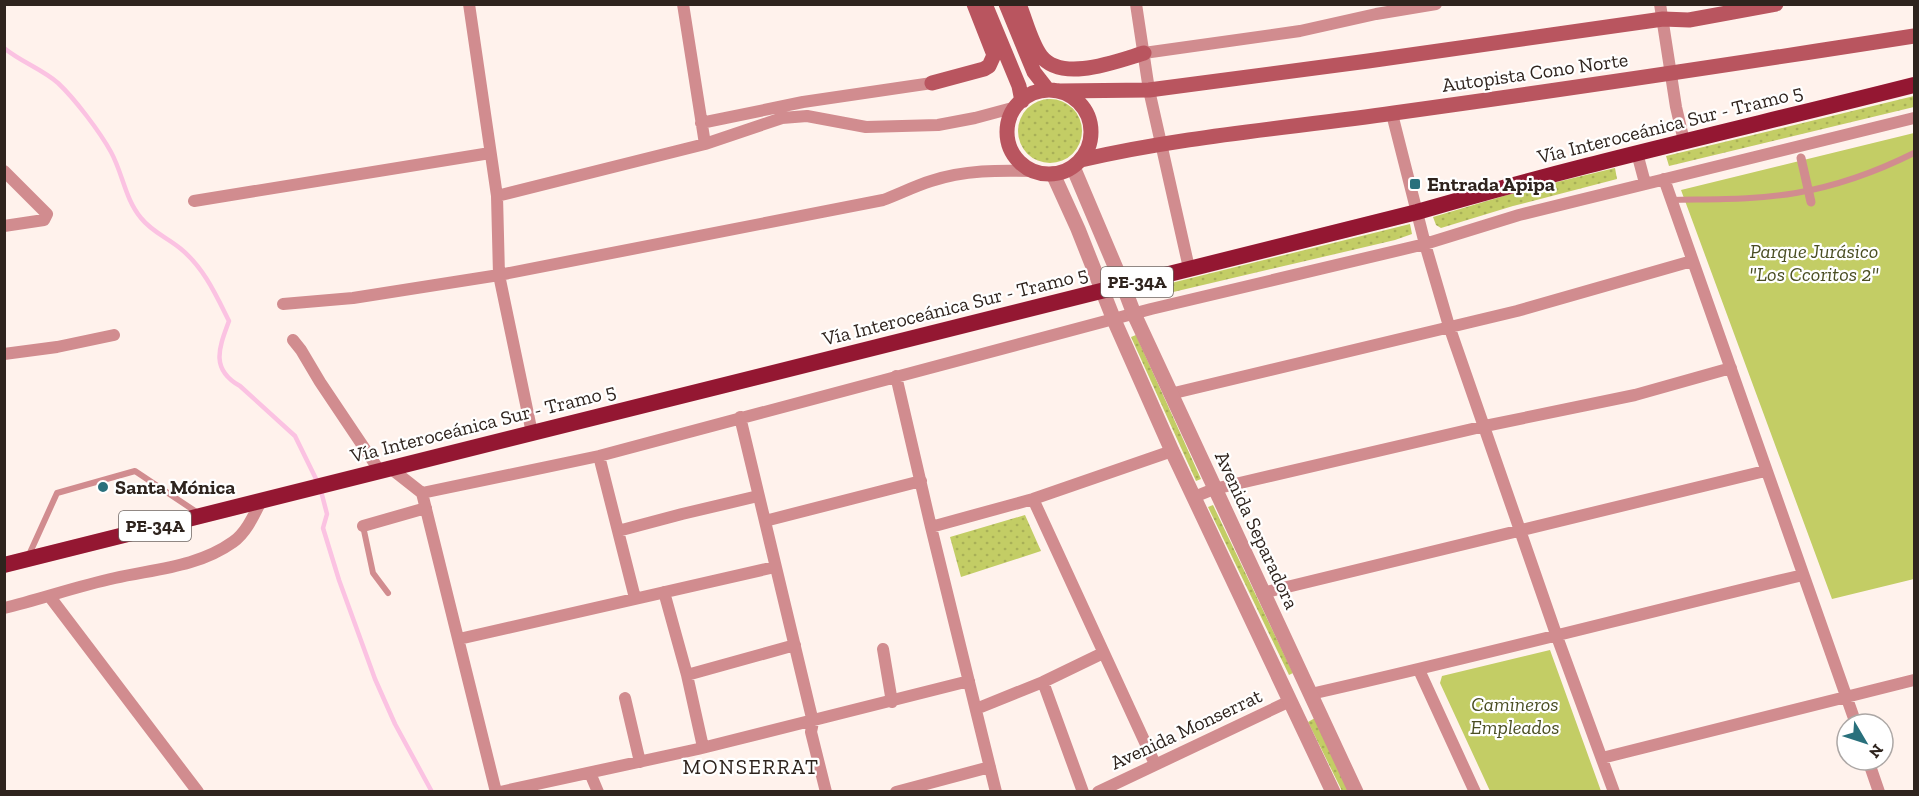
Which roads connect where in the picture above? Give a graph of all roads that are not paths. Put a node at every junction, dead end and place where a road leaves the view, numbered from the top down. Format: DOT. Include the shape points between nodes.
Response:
graph roads {
  1 [pos="469,4"];
  2 [pos="683,4"];
  3 [pos="974,4"];
  4 [pos="985,4"];
  5 [pos="1006,4"];
  6 [pos="1019,4"];
  7 [pos="1136,4"];
  8 [pos="1436,4"];
  9 [pos="1776,4"];
  10 [pos="1375,9"];
  11 [pos="1661,12"];
  12 [pos="1914,36"];
  13 [pos="1144,53"];
  14 [pos="1671,73"];
  15 [pos="932,83"];
  16 [pos="1914,85"];
  17 [pos="1149,90"];
  18 [pos="1054,91"];
  19 [pos="1019,104"];
  20 [pos="1392,114"];
  21 [pos="1914,118"];
  22 [pos="701,123"];
  23 [pos="1684,141"];
  24 [pos="705,144"];
  25 [pos="1161,144"];
  26 [pos="490,153"];
  27 [pos="1637,153"];
  28 [pos="1914,153"];
  29 [pos="1801,158"];
  30 [pos="1077,163"];
  31 [pos="4,171"];
  32 [pos="1034,171"];
  33 [pos="1053,174"];
  34 [pos="1664,179"];
  35 [pos="1645,183"];
  36 [pos="1808,190"];
  37 [pos="497,196"];
  38 [pos="1671,200"];
  39 [pos="194,201"];
  40 [pos="1811,202"];
  41 [pos="1417,212"];
  42 [pos="4,226"];
  43 [pos="1425,244"];
  44 [pos="1692,261"];
  45 [pos="1189,268"];
  46 [pos="499,275"];
  47 [pos="1124,285"];
  48 [pos="1102,291"];
  49 [pos="283,304"];
  50 [pos="1134,314"];
  51 [pos="1114,320"];
  52 [pos="1449,326"];
  53 [pos="114,335"];
  54 [pos="292,340"];
  55 [pos="4,354"];
  56 [pos="1731,368"];
  57 [pos="896,376"];
  58 [pos="1170,394"];
  59 [pos="740,417"];
  60 [pos="1485,426"];
  61 [pos="532,433"];
  62 [pos="1172,451"];
  63 [pos="599,456"];
  64 [pos="384,469"];
  65 [pos="1766,471"];
  66 [pos="921,481"];
  67 [pos="1214,489"];
  68 [pos="422,493"];
  69 [pos="758,496"];
  70 [pos="1194,497"];
  71 [pos="1033,499"];
  72 [pos="261,501"];
  73 [pos="426,508"];
  74 [pos="201,515"];
  75 [pos="765,521"];
  76 [pos="363,526"];
  77 [pos="931,527"];
  78 [pos="1520,529"];
  79 [pos="618,531"];
  80 [pos="27,559"];
  81 [pos="4,565"];
  82 [pos="775,567"];
  83 [pos="1803,575"];
  84 [pos="664,592"];
  85 [pos="1262,593"];
  86 [pos="388,594"];
  87 [pos="51,597"];
  88 [pos="635,598"];
  89 [pos="4,608"];
  90 [pos="1556,634"];
  91 [pos="459,639"];
  92 [pos="795,645"];
  93 [pos="883,648"];
  94 [pos="1103,653"];
  95 [pos="1419,670"];
  96 [pos="687,675"];
  97 [pos="1914,680"];
  98 [pos="969,681"];
  99 [pos="1043,682"];
  100 [pos="1311,694"];
  101 [pos="1847,697"];
  102 [pos="625,698"];
  103 [pos="1290,701"];
  104 [pos="892,702"];
  105 [pos="976,709"];
  106 [pos="1852,712"];
  107 [pos="813,722"];
  108 [pos="703,747"];
  109 [pos="1602,758"];
  110 [pos="640,762"];
  111 [pos="1155,764"];
  112 [pos="990,767"];
  113 [pos="1872,772"];
  114 [pos="590,773"];
  115 [pos="1331,791"];
  116 [pos="198,792"];
  117 [pos="498,792"];
  118 [pos="598,792"];
  119 [pos="826,792"];
  120 [pos="896,792"];
  121 [pos="996,792"];
  122 [pos="1083,792"];
  123 [pos="1098,792"];
  124 [pos="1356,792"];
  125 [pos="1475,792"];
  126 [pos="1614,792"];
  127 [pos="1879,792"];
  1 -- 26 [label="street"];
  2 -- 22 [label="street"];
  3 -- 15 [label="main road" via="994,55 992,60 984,69"];
  4 -- 19 [label="main road" via="1019,86"];
  5 -- 18 [label="main road" via="1035,72"];
  6 -- 13 [label="main road" via="1042,57 1060,69"];
  7 -- 13 [label="street"];
  8 -- 10 [label="street"];
  9 -- 11 [label="main road, Autopista Cono Norte" via="1689,20"];
  10 -- 13 [label="street" via="1300,32"];
  11 -- 14 [label="street"];
  11 -- 17 [label="main road, Autopista Cono Norte" via="1368,61"];
  12 -- 14 [label="main road, Autopista Cono Norte"];
  13 -- 17 [label="street"];
  14 -- 20 [label="main road, Autopista Cono Norte"];
  14 -- 23 [label="street"];
  15 -- 22 [label="street" via="803,102"];
  16 -- 23 [label="highway, Vía Interoceánica Sur - Tramo 5 / PE-34A"];
  17 -- 18 [label="main road, Autopista Cono Norte"];
  17 -- 25 [label="street"];
  18 -- 19 [label="main road" via="1038,92"];
  18 -- 30 [label="main road" via="1078,101 1089,119 1090,141"];
  19 -- 24 [label="street" via="939,125 866,127 807,116 782,118"];
  19 -- 32 [label="main road" via="1008,124 1009,143 1018,160"];
  20 -- 25 [label="main road, Autopista Cono Norte"];
  20 -- 41 [label="street"];
  21 -- 34 [label="street"];
  22 -- 24 [label="street"];
  23 -- 27 [label="highway, Vía Interoceánica Sur - Tramo 5 / PE-34A"];
  24 -- 37 [label="street"];
  25 -- 30 [label="main road, Autopista Cono Norte"];
  25 -- 45 [label="street"];
  26 -- 37 [label="street"];
  26 -- 39 [label="street"];
  27 -- 35 [label="street"];
  27 -- 41 [label="highway, Vía Interoceánica Sur - Tramo 5 / PE-34A"];
  28 -- 36 [label="lane"];
  29 -- 36 [label="street"];
  30 -- 33 [label="main road"];
  30 -- 47 [label="street, Avenida Separadora"];
  31 -- 42 [label="street" via="47,214 44,220"];
  32 -- 33 [label="main road"];
  32 -- 46 [label="street" via="959,174 883,200"];
  33 -- 48 [label="street"];
  34 -- 35 [label="street"];
  34 -- 38 [label="street"];
  35 -- 43 [label="street"];
  36 -- 38 [label="lane" via="1739,199"];
  36 -- 40 [label="street"];
  37 -- 46 [label="street"];
  38 -- 44 [label="street"];
  41 -- 43 [label="street"];
  41 -- 45 [label="highway, Vía Interoceánica Sur - Tramo 5 / PE-34A"];
  43 -- 50 [label="street"];
  43 -- 52 [label="street"];
  44 -- 52 [label="street" via="1517,311"];
  44 -- 56 [label="street"];
  45 -- 47 [label="highway, Vía Interoceánica Sur - Tramo 5 / PE-34A"];
  46 -- 49 [label="street" via="353,298"];
  46 -- 61 [label="street"];
  47 -- 48 [label="highway, Vía Interoceánica Sur - Tramo 5 / PE-34A"];
  47 -- 50 [label="street, Avenida Separadora"];
  48 -- 51 [label="street"];
  48 -- 61 [label="highway, Vía Interoceánica Sur - Tramo 5 / PE-34A"];
  50 -- 51 [label="street"];
  50 -- 58 [label="street, Avenida Separadora"];
  51 -- 57 [label="street"];
  51 -- 62 [label="street"];
  52 -- 58 [label="street"];
  52 -- 60 [label="street"];
  53 -- 55 [label="street"];
  54 -- 64 [label="street"];
  56 -- 60 [label="street" via="1635,395"];
  56 -- 65 [label="street"];
  57 -- 59 [label="street"];
  57 -- 66 [label="street"];
  58 -- 67 [label="street, Avenida Separadora"];
  59 -- 63 [label="street"];
  59 -- 69 [label="street"];
  60 -- 67 [label="street"];
  60 -- 78 [label="street"];
  61 -- 64 [label="highway, Vía Interoceánica Sur - Tramo 5 / PE-34A"];
  62 -- 70 [label="street"];
  62 -- 71 [label="street"];
  63 -- 68 [label="street"];
  63 -- 79 [label="street"];
  64 -- 68 [label="street"];
  64 -- 72 [label="highway, Vía Interoceánica Sur - Tramo 5 / PE-34A"];
  65 -- 78 [label="street"];
  65 -- 83 [label="street"];
  66 -- 75 [label="street"];
  66 -- 77 [label="street"];
  67 -- 70 [label="street"];
  67 -- 85 [label="street, Avenida Separadora"];
  68 -- 73 [label="street"];
  69 -- 75 [label="street"];
  69 -- 79 [label="street"];
  70 -- 103 [label="street"];
  71 -- 77 [label="street"];
  71 -- 94 [label="street"];
  72 -- 74 [label="highway, Vía Interoceánica Sur - Tramo 5 / PE-34A"];
  72 -- 87 [label="street" via="250,523 234,541 210,555"];
  73 -- 76 [label="street"];
  73 -- 91 [label="street"];
  74 -- 80 [label="highway, Vía Interoceánica Sur - Tramo 5 / PE-34A"];
  74 -- 80 [label="lane" via="135,471 57,492"];
  75 -- 82 [label="street"];
  76 -- 86 [label="lane" via="373,573"];
  77 -- 98 [label="street"];
  78 -- 85 [label="street"];
  78 -- 90 [label="street"];
  79 -- 88 [label="street"];
  80 -- 81 [label="highway, Vía Interoceánica Sur - Tramo 5 / PE-34A"];
  82 -- 84 [label="street"];
  82 -- 92 [label="street"];
  83 -- 90 [label="street"];
  83 -- 101 [label="street"];
  84 -- 88 [label="street"];
  84 -- 96 [label="street"];
  85 -- 100 [label="street, Avenida Separadora"];
  87 -- 89 [label="street"];
  87 -- 116 [label="street"];
  88 -- 91 [label="street"];
  90 -- 95 [label="street"];
  90 -- 109 [label="street"];
  91 -- 117 [label="street"];
  92 -- 96 [label="street"];
  92 -- 107 [label="street"];
  93 -- 104 [label="street"];
  94 -- 99 [label="street"];
  94 -- 111 [label="street"];
  95 -- 100 [label="street"];
  95 -- 125 [label="street"];
  96 -- 108 [label="street"];
  97 -- 101 [label="street"];
  98 -- 104 [label="street"];
  98 -- 105 [label="street"];
  99 -- 105 [label="street"];
  99 -- 122 [label="street"];
  100 -- 124 [label="street, Avenida Separadora"];
  101 -- 106 [label="street"];
  101 -- 109 [label="street"];
  102 -- 110 [label="street"];
  103 -- 111 [label="street, Avenida Monserrat"];
  103 -- 115 [label="street"];
  104 -- 107 [label="street"];
  105 -- 112 [label="street"];
  107 -- 108 [label="street"];
  107 -- 119 [label="street" via="811,732"];
  108 -- 110 [label="street"];
  109 -- 126 [label="street"];
  110 -- 114 [label="street"];
  111 -- 123 [label="street, Avenida Monserrat"];
  112 -- 120 [label="street"];
  112 -- 121 [label="street"];
  113 -- 127 [label="street"];
  114 -- 117 [label="street"];
  114 -- 118 [label="street"];
}
